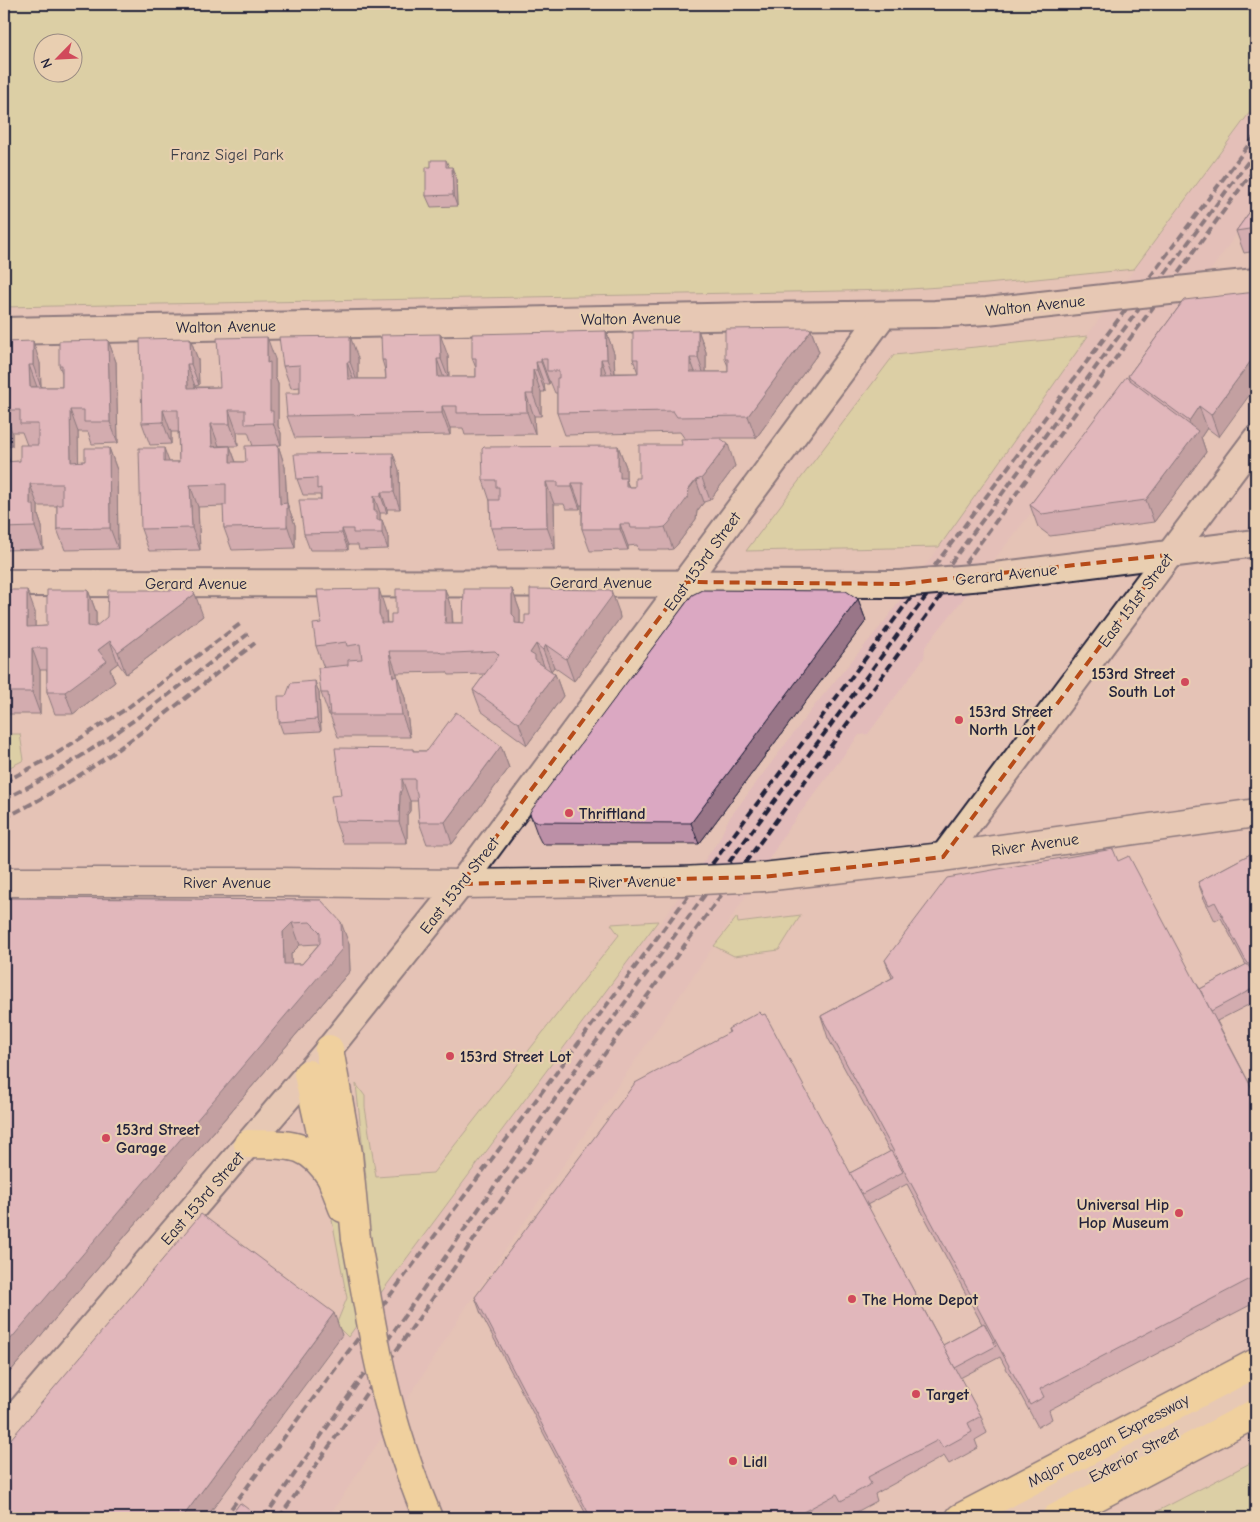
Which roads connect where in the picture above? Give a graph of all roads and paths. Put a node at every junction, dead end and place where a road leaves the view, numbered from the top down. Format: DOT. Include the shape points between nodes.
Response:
graph roads {
  1 [pos="1256,282"];
  2 [pos="883,315"];
  3 [pos="4,330"];
  4 [pos="1256,439"];
  5 [pos="1256,543"];
  6 [pos="1168,555"];
  7 [pos="686,582"];
  8 [pos="4,583"];
  9 [pos="1256,813"];
  10 [pos="943,857"];
  11 [pos="4,882"];
  12 [pos="461,884"];
  13 [pos="329,1049"];
  14 [pos="308,1074"];
  15 [pos="248,1144"];
  16 [pos="331,1177"];
  17 [pos="356,1239"];
  18 [pos="1256,1363"];
  19 [pos="1256,1389"];
  20 [pos="1256,1413"];
  21 [pos="4,1430"];
  22 [pos="428,1518"];
  23 [pos="960,1518"];
  24 [pos="1011,1518"];
  25 [pos="1056,1518"];
  1 -- 2 [label="street, Walton Avenue, bridge" via="987,311"];
  2 -- 3 [label="street, Walton Avenue"];
  2 -- 7 [label="street, East 153rd Street"];
  4 -- 6 [label="street, East 151st Street"];
  5 -- 6 [label="street, Gerard Avenue"];
  6 -- 7 [label="street, Gerard Avenue, bridge" via="900,584"];
  6 -- 10 [label="street, East 151st Street"];
  7 -- 8 [label="street, Gerard Avenue"];
  7 -- 12 [label="street, East 153rd Street"];
  9 -- 10 [label="main road, River Avenue"];
  10 -- 12 [label="main road, River Avenue, bridge" via="762,877"];
  11 -- 12 [label="main road, River Avenue"];
  12 -- 13 [label="street, East 153rd Street"];
  13 -- 14 [label="street, East 153rd Street"];
  13 -- 17 [label="highway" via="348,1154"];
  14 -- 15 [label="street, East 153rd Street"];
  14 -- 16 [label="highway"];
  15 -- 16 [label="highway" via="302,1148 316,1157"];
  15 -- 21 [label="street, East 153rd Street"];
  16 -- 17 [label="highway"];
  17 -- 22 [label="highway, bridge" via="387,1396 406,1461"];
  18 -- 23 [label="highway, Major Deegan Expressway"];
  19 -- 24 [label="main road, Exterior Street"];
  20 -- 25 [label="highway"];
}
